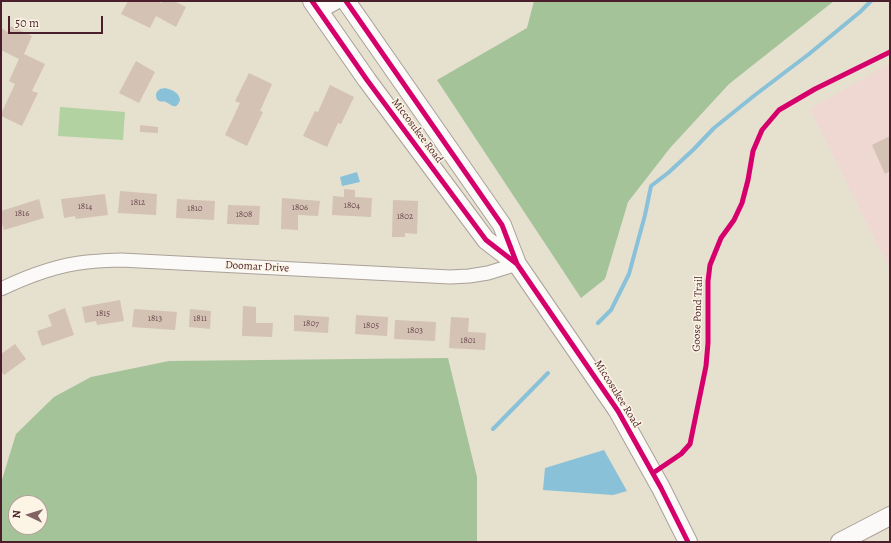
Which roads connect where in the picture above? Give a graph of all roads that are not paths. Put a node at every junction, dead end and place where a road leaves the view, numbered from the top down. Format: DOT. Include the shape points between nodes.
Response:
graph roads {
  1 [pos="346,1"];
  2 [pos="321,4"];
  3 [pos="517,264"];
  4 [pos="1,289"];
  5 [pos="890,516"];
  6 [pos="688,542"];
  7 [pos="840,542"];
  1 -- 3 [label="street, Miccosukee Road" via="502,226"];
  2 -- 3 [label="street, Miccosukee Road" via="367,80 486,240"];
  3 -- 4 [label="street, Doomar Drive" via="488,273 450,277 121,260 86,262 56,268"];
  3 -- 6 [label="street, Miccosukee Road" via="621,417"];
  5 -- 7 [label="street"];
}
